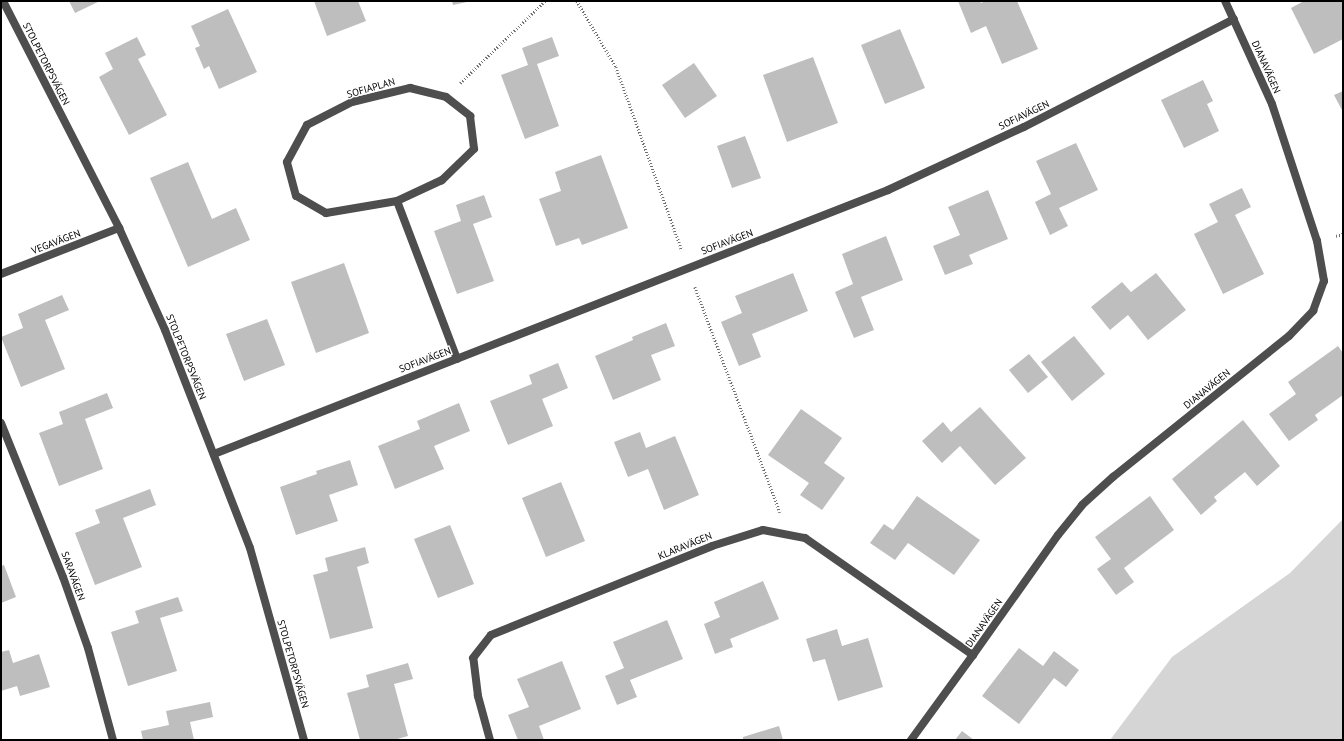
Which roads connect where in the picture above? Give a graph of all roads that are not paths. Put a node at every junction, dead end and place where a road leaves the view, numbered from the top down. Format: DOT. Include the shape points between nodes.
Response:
graph roads {
  1 [pos="3,1"];
  2 [pos="1225,1"];
  3 [pos="1234,19"];
  4 [pos="397,201"];
  5 [pos="119,228"];
  6 [pos="1,274"];
  7 [pos="457,359"];
  8 [pos="1,423"];
  9 [pos="214,454"];
  10 [pos="973,655"];
  11 [pos="114,740"];
  12 [pos="304,740"];
  13 [pos="490,740"];
  14 [pos="911,740"];
  1 -- 5 [label="street, STOLPETORPSVÄGEN"];
  2 -- 3 [label="street, DIANAVÄGEN"];
  3 -- 7 [label="street, SOFIAVÄGEN" via="1024,127 888,190"];
  3 -- 10 [label="street, DIANAVÄGEN" via="1272,104 1317,241 1324,281 1314,311 1289,336 1113,477 1082,505"];
  4 -- 4 [label="street, SOFIAPLAN" via="442,180 474,149 470,116 446,97 410,88 352,102 307,125 287,162 296,196 326,213"];
  4 -- 7 [label="street"];
  5 -- 6 [label="street, VEGAVÄGEN"];
  5 -- 9 [label="street, STOLPETORPSVÄGEN" via="165,330"];
  7 -- 9 [label="street, SOFIAVÄGEN"];
  8 -- 11 [label="street, SARAVÄGEN" via="63,577 88,648"];
  9 -- 12 [label="street, STOLPETORPSVÄGEN" via="250,548"];
  10 -- 13 [label="street, KLARAVÄGEN" via="805,538 763,530 712,546 491,635 472,658 478,696"];
  10 -- 14 [label="street, DIANAVÄGEN"];
}
